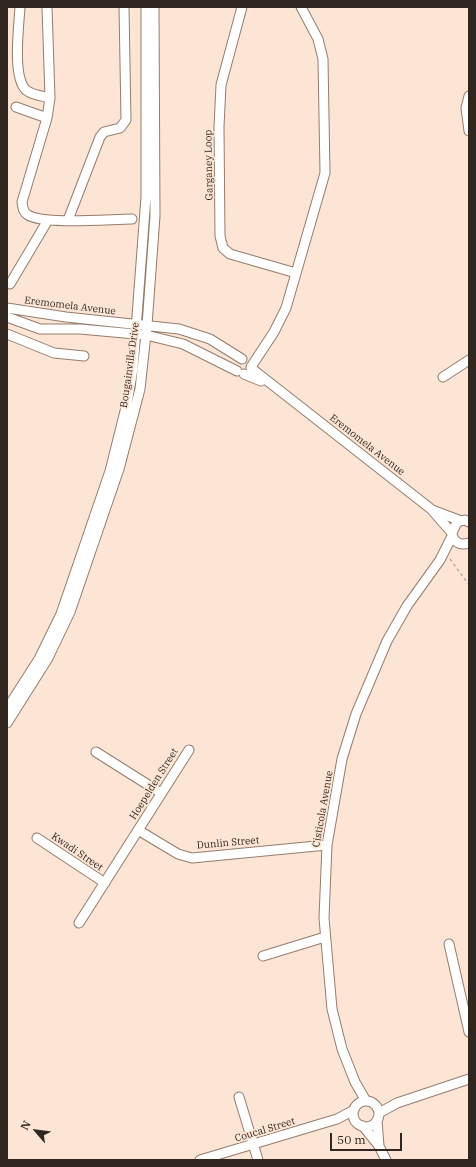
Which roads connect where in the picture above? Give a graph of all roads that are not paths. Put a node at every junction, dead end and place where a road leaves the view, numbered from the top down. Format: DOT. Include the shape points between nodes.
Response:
graph roads {
  1 [pos="20,7"];
  2 [pos="47,7"];
  3 [pos="124,7"];
  4 [pos="146,7"];
  5 [pos="154,7"];
  6 [pos="242,7"];
  7 [pos="301,7"];
  8 [pos="469,96"];
  9 [pos="50,98"];
  10 [pos="16,107"];
  11 [pos="47,118"];
  12 [pos="469,131"];
  13 [pos="132,219"];
  14 [pos="48,220"];
  15 [pos="68,220"];
  16 [pos="296,273"];
  17 [pos="10,284"];
  18 [pos="7,308"];
  19 [pos="7,318"];
  20 [pos="136,324"];
  21 [pos="147,330"];
  22 [pos="7,334"];
  23 [pos="136,334"];
  24 [pos="197,335"];
  25 [pos="191,348"];
  26 [pos="262,349"];
  27 [pos="84,356"];
  28 [pos="243,359"];
  29 [pos="469,360"];
  30 [pos="246,370"];
  31 [pos="443,377"];
  32 [pos="114,470"];
  33 [pos="431,509"];
  34 [pos="466,520"];
  35 [pos="452,534"];
  36 [pos="465,544"];
  37 [pos="443,558"];
  38 [pos="7,709"];
  39 [pos="7,723"];
  40 [pos="188,750"];
  41 [pos="96,752"];
  42 [pos="161,793"];
  43 [pos="138,830"];
  44 [pos="37,838"];
  45 [pos="327,845"];
  46 [pos="104,883"];
  47 [pos="79,923"];
  48 [pos="325,937"];
  49 [pos="449,944"];
  50 [pos="263,956"];
  51 [pos="469,1032"];
  52 [pos="469,1079"];
  53 [pos="355,1082"];
  54 [pos="239,1097"];
  55 [pos="370,1102"];
  56 [pos="397,1103"];
  57 [pos="355,1108"];
  58 [pos="378,1117"];
  59 [pos="337,1119"];
  60 [pos="360,1124"];
  61 [pos="254,1145"];
  62 [pos="379,1146"];
  63 [pos="200,1160"];
  64 [pos="258,1160"];
  65 [pos="386,1160"];
  1 -- 9 [label="street" via="19,80 26,91"];
  2 -- 9 [label="street"];
  3 -- 15 [label="street" via="126,120 120,128 104,132 100,137"];
  4 -- 20 [label="street, Bougainvilla Drive" via="146,197"];
  5 -- 21 [label="street, Bougainvilla Drive" via="155,216"];
  6 -- 16 [label="street, Garganey Loop" via="221,85 220,236 223,248 230,254"];
  7 -- 16 [label="street" via="318,39 323,59 326,166 322,189"];
  8 -- 12 [label="street" via="466,108"];
  9 -- 11 [label="street"];
  10 -- 11 [label="street"];
  11 -- 14 [label="street" via="22,202 23,210 27,214"];
  13 -- 15 [label="street"];
  14 -- 15 [label="street"];
  14 -- 17 [label="street"];
  16 -- 26 [label="street" via="281,318"];
  18 -- 20 [label="street, Eremomela Avenue"];
  19 -- 23 [label="street, Eremomela Avenue" via="40,329 80,329"];
  20 -- 21 [label="street, Eremomela Avenue"];
  20 -- 23 [label="street, Bougainvilla Drive"];
  21 -- 23 [label="street, Eremomela Avenue"];
  21 -- 24 [label="street, Eremomela Avenue" via="179,329"];
  21 -- 25 [label="street, Eremomela Avenue"];
  21 -- 32 [label="street, Bougainvilla Drive" via="140,389"];
  22 -- 27 [label="street" via="54,353"];
  23 -- 32 [label="street, Bougainvilla Drive" via="127,403"];
  24 -- 25 [label="street"];
  24 -- 28 [label="street, Eremomela Avenue" via="210,339"];
  25 -- 30 [label="street, Eremomela Avenue"];
  26 -- 28 [label="street"];
  26 -- 30 [label="street"];
  28 -- 30 [label="street, Eremomela Avenue" via="250,364"];
  28 -- 30 [label="street" via="236,366"];
  29 -- 31 [label="street"];
  30 -- 33 [label="street, Eremomela Avenue" via="270,384"];
  32 -- 38 [label="street, Bougainvilla Drive" via="53,632"];
  32 -- 39 [label="street, Bougainvilla Drive" via="77,592 62,630"];
  33 -- 34 [label="street, Eremomela Avenue"];
  33 -- 35 [label="street, Eremomela Avenue"];
  34 -- 35 [label="street, Cisticola Avenue" via="454,525"];
  35 -- 36 [label="street, Eremomela Avenue"];
  35 -- 37 [label="street, Cisticola Avenue"];
  36 -- 37 [label="street, Cisticola Avenue"];
  37 -- 45 [label="street, Cisticola Avenue" via="407,606 387,641 356,714 342,759"];
  40 -- 42 [label="street, Hoepelden Street"];
  41 -- 42 [label="street"];
  42 -- 43 [label="street, Hoepelden Street"];
  43 -- 45 [label="street, Dunlin Street" via="178,854 192,858"];
  43 -- 46 [label="street, Kwadi Street"];
  44 -- 46 [label="street, Kwadi Street"];
  45 -- 48 [label="street, Cisticola Avenue"];
  46 -- 47 [label="street, Kwadi Street"];
  48 -- 50 [label="street"];
  48 -- 53 [label="street, Cisticola Avenue" via="332,1009 342,1049"];
  49 -- 51 [label="street"];
  52 -- 56 [label="street"];
  53 -- 55 [label="street, Cisticola Avenue"];
  53 -- 57 [label="street, Cisticola Avenue"];
  54 -- 61 [label="street"];
  55 -- 56 [label="street"];
  55 -- 57 [label="street, Coucal Street"];
  55 -- 58 [label="street, Cisticola Avenue"];
  56 -- 58 [label="street"];
  57 -- 59 [label="street, Coucal Street"];
  57 -- 60 [label="street, Cisticola Avenue"];
  58 -- 60 [label="street" via="371,1126"];
  58 -- 62 [label="street"];
  59 -- 60 [label="street, Coucal Street"];
  59 -- 61 [label="street, Coucal Street"];
  60 -- 62 [label="street"];
  61 -- 63 [label="street, Coucal Street"];
  61 -- 64 [label="street"];
  62 -- 65 [label="street"];
}
